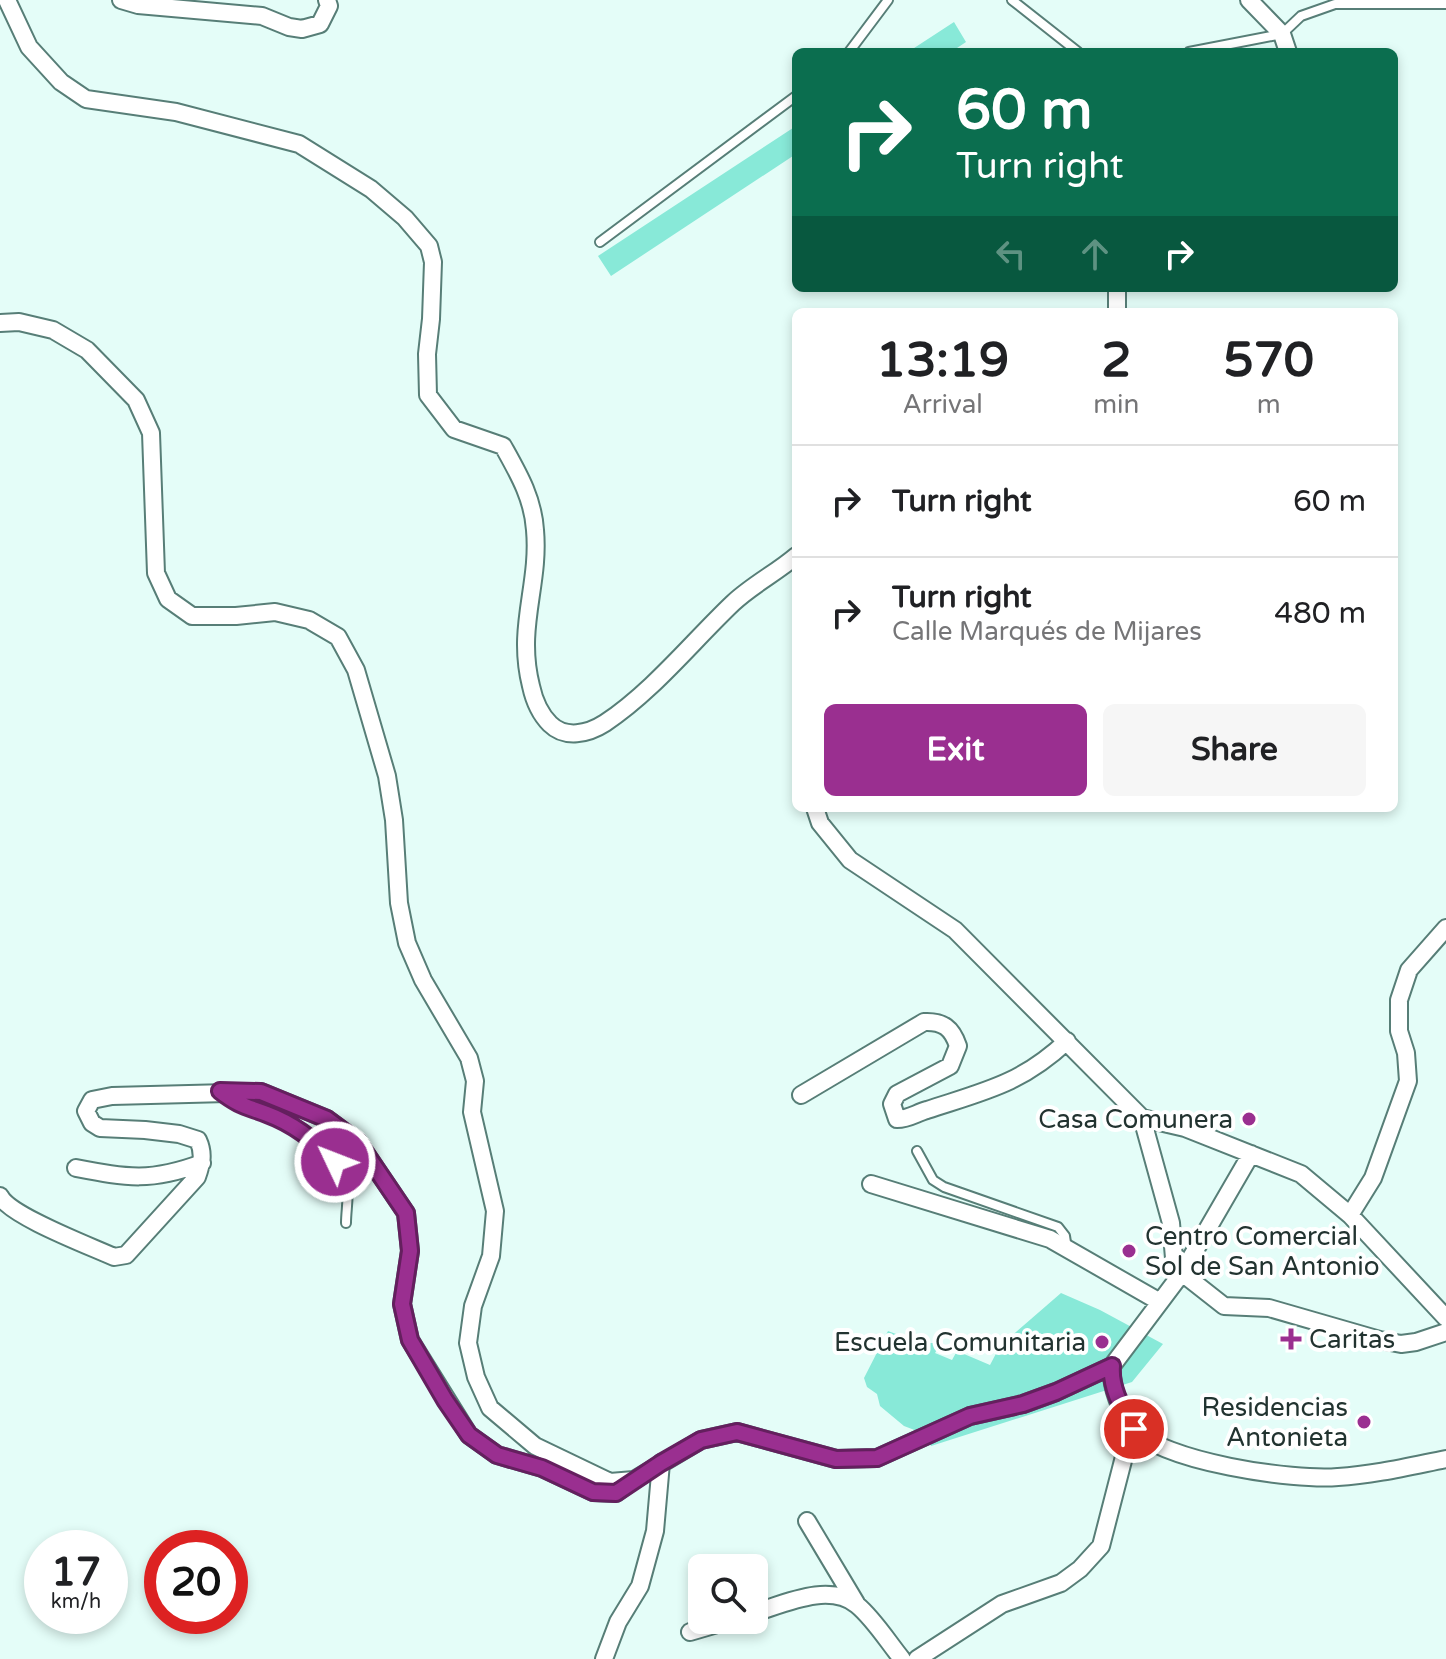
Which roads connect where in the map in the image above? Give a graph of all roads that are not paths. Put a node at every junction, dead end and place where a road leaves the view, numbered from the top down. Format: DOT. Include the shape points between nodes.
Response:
graph roads {
  1 [pos="7,0"];
  2 [pos="121,0"];
  3 [pos="327,0"];
  4 [pos="888,0"];
  5 [pos="1012,0"];
  6 [pos="1249,0"];
  7 [pos="1346,0"];
  8 [pos="1335,4"];
  9 [pos="1446,4"];
  10 [pos="1282,34"];
  11 [pos="852,48"];
  12 [pos="1073,48"];
  13 [pos="1210,48"];
  14 [pos="1287,48"];
  15 [pos="792,99"];
  16 [pos="600,242"];
  17 [pos="0,323"];
  18 [pos="792,559"];
  19 [pos="816,812"];
  20 [pos="1446,928"];
  21 [pos="1067,1041"];
  22 [pos="220,1091"];
  23 [pos="801,1095"];
  24 [pos="1142,1118"];
  25 [pos="917,1151"];
  26 [pos="1251,1154"];
  27 [pos="202,1163"];
  28 [pos="76,1168"];
  29 [pos="871,1184"];
  30 [pos="0,1196"];
  31 [pos="1350,1215"];
  32 [pos="346,1223"];
  33 [pos="1068,1250"];
  34 [pos="1179,1277"];
  35 [pos="1160,1302"];
  36 [pos="1446,1318"];
  37 [pos="1446,1332"];
  38 [pos="1112,1366"];
  39 [pos="1134,1429"];
  40 [pos="1446,1459"];
  41 [pos="661,1463"];
  42 [pos="634,1480"];
  43 [pos="807,1521"];
  44 [pos="856,1603"];
  45 [pos="768,1609"];
  46 [pos="604,1659"];
  47 [pos="902,1659"];
  48 [pos="917,1659"];
  1 -- 18 [label="street" via="29,47 61,82 86,99 176,112 299,144 371,189 429,246 433,262 428,395 454,429 503,446 527,489 535,531 525,661 538,706 556,730 574,735 629,707 737,599"];
  2 -- 3 [label="street" via="262,16 302,29 320,24"];
  4 -- 11 [label="lane"];
  5 -- 12 [label="lane"];
  6 -- 10 [label="street"];
  7 -- 8 [label="lane"];
  8 -- 9 [label="lane"];
  8 -- 10 [label="lane" via="1301,16"];
  10 -- 13 [label="lane"];
  10 -- 14 [label="street"];
  15 -- 16 [label="lane"];
  17 -- 42 [label="street" via="53,330 87,350 136,400 151,433 156,573 168,599 192,616 275,612 309,620 338,637 356,670 387,776 407,943 469,1058 475,1081 472,1112 495,1211 491,1256 473,1306 468,1343 476,1377 490,1408 535,1446 610,1482"];
  19 -- 21 [label="street" via="850,860 955,930"];
  20 -- 31 [label="street" via="1409,970 1399,1000 1408,1081 1373,1178"];
  21 -- 23 [label="street" via="1047,1060 987,1092 897,1119 892,1104 897,1094 950,1066 958,1046 946,1025 924,1022"];
  21 -- 24 [label="street"];
  22 -- 27 [label="street" via="112,1096 92,1100 86,1111 100,1128 198,1140"];
  22 -- 32 [label="lane" via="239,1106 268,1114 316,1140 347,1184"];
  22 -- 42 [label="street" via="261,1092 327,1119 358,1142 406,1213 410,1251 402,1304 410,1340 469,1435 497,1455 542,1468 593,1492 616,1493"];
  24 -- 26 [label="street"];
  24 -- 34 [label="street" via="1171,1223"];
  25 -- 33 [label="lane" via="933,1180 1058,1227"];
  26 -- 31 [label="street" via="1301,1174"];
  26 -- 34 [label="street"];
  27 -- 28 [label="street" via="172,1174 126,1178"];
  27 -- 30 [label="street" via="197,1177 134,1248 114,1257 25,1216"];
  29 -- 33 [label="street" via="1050,1239"];
  31 -- 36 [label="street"];
  33 -- 35 [label="street"];
  34 -- 35 [label="street"];
  34 -- 37 [label="street" via="1224,1306 1269,1308 1380,1340 1401,1344"];
  35 -- 38 [label="street"];
  38 -- 39 [label="street" via="1117,1398"];
  38 -- 41 [label="street" via="1023,1404 970,1416 877,1458 836,1459 737,1432 701,1440"];
  39 -- 40 [label="street" via="1174,1452 1302,1477 1338,1477"];
  39 -- 48 [label="street" via="1101,1546 1091,1559 1061,1583 1002,1604"];
  41 -- 42 [label="street"];
  41 -- 46 [label="street" via="655,1531 640,1586"];
  43 -- 44 [label="street"];
  44 -- 45 [label="street" via="830,1594"];
  44 -- 47 [label="street"];
}
